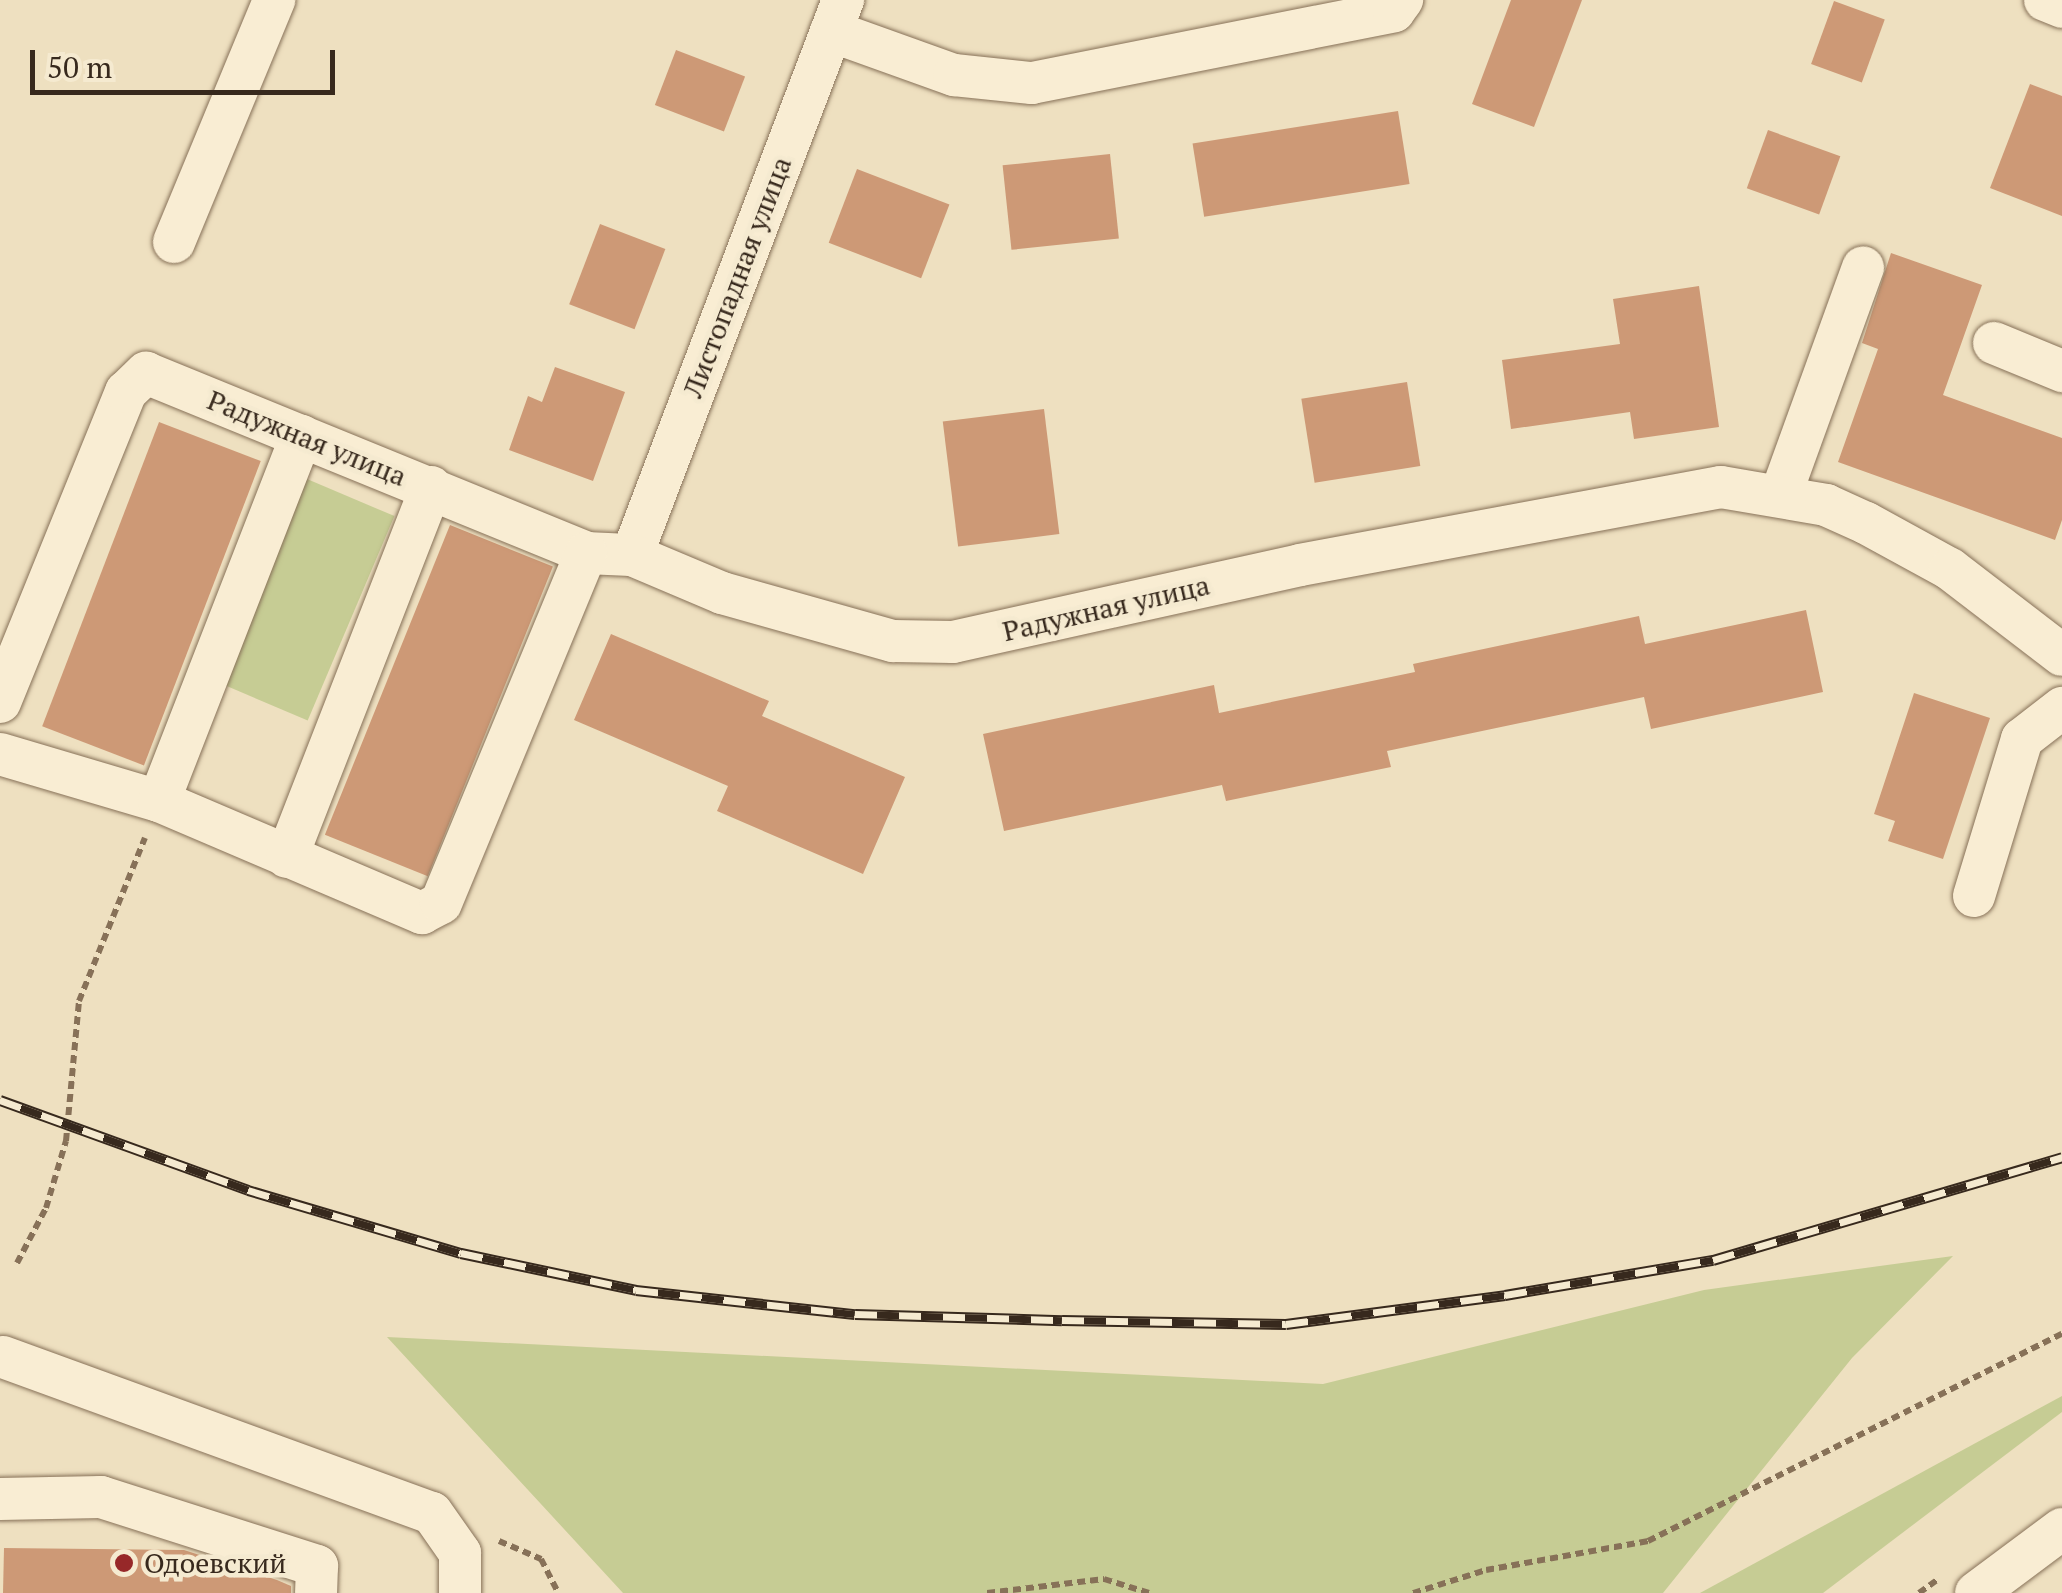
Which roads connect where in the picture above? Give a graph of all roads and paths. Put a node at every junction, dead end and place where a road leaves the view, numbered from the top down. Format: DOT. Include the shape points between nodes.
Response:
graph roads {
  1 [pos="274,0"];
  2 [pos="1402,0"];
  3 [pos="2045,0"];
  4 [pos="2062,7"];
  5 [pos="837,15"];
  6 [pos="174,242"];
  7 [pos="1862,267"];
  8 [pos="1994,343"];
  9 [pos="2062,372"];
  10 [pos="301,436"];
  11 [pos="430,487"];
  12 [pos="1781,494"];
  13 [pos="586,553"];
  14 [pos="632,555"];
  15 [pos="2058,636"];
  16 [pos="0,702"];
  17 [pos="2062,708"];
  18 [pos="0,754"];
  19 [pos="160,801"];
  20 [pos="287,857"];
  21 [pos="1974,896"];
  22 [pos="16,1263"];
  23 [pos="2062,1334"];
  24 [pos="3,1358"];
  25 [pos="0,1498"];
  26 [pos="2062,1529"];
  27 [pos="316,1593"];
  28 [pos="460,1593"];
  29 [pos="987,1593"];
  30 [pos="1149,1593"];
  31 [pos="1413,1593"];
  32 [pos="1976,1593"];
  1 -- 6 [label="street"];
  2 -- 5 [label="street" via="1394,11 1032,83 954,75"];
  3 -- 4 [label="street"];
  5 -- 14 [label="street, Листопадная улица"];
  7 -- 12 [label="street"];
  8 -- 9 [label="street"];
  10 -- 11 [label="street, Радужная улица"];
  10 -- 16 [label="street, Радужная улица" via="146,373 126,392"];
  10 -- 19 [label="street"];
  11 -- 13 [label="street, Радужная улица"];
  11 -- 20 [label="street"];
  12 -- 14 [label="street, Радужная улица" via="1721,487 1300,565 953,642 894,642 722,593"];
  12 -- 15 [label="street, Радужная улица" via="1826,505 1950,569"];
  13 -- 14 [label="street, Радужная улица"];
  13 -- 20 [label="street" via="441,903 422,913"];
  17 -- 21 [label="street" via="2022,739"];
  18 -- 19 [label="street"];
  19 -- 20 [label="street"];
  19 -- 22 [label="path" via="79,1001 66,1140 46,1208"];
  23 -- 31 [label="path" via="1648,1541 1486,1570"];
  24 -- 28 [label="street" via="432,1513 460,1554"];
  25 -- 27 [label="street" via="101,1496 317,1566"];
  26 -- 32 [label="street"];
  29 -- 30 [label="path" via="1104,1579"];
}
